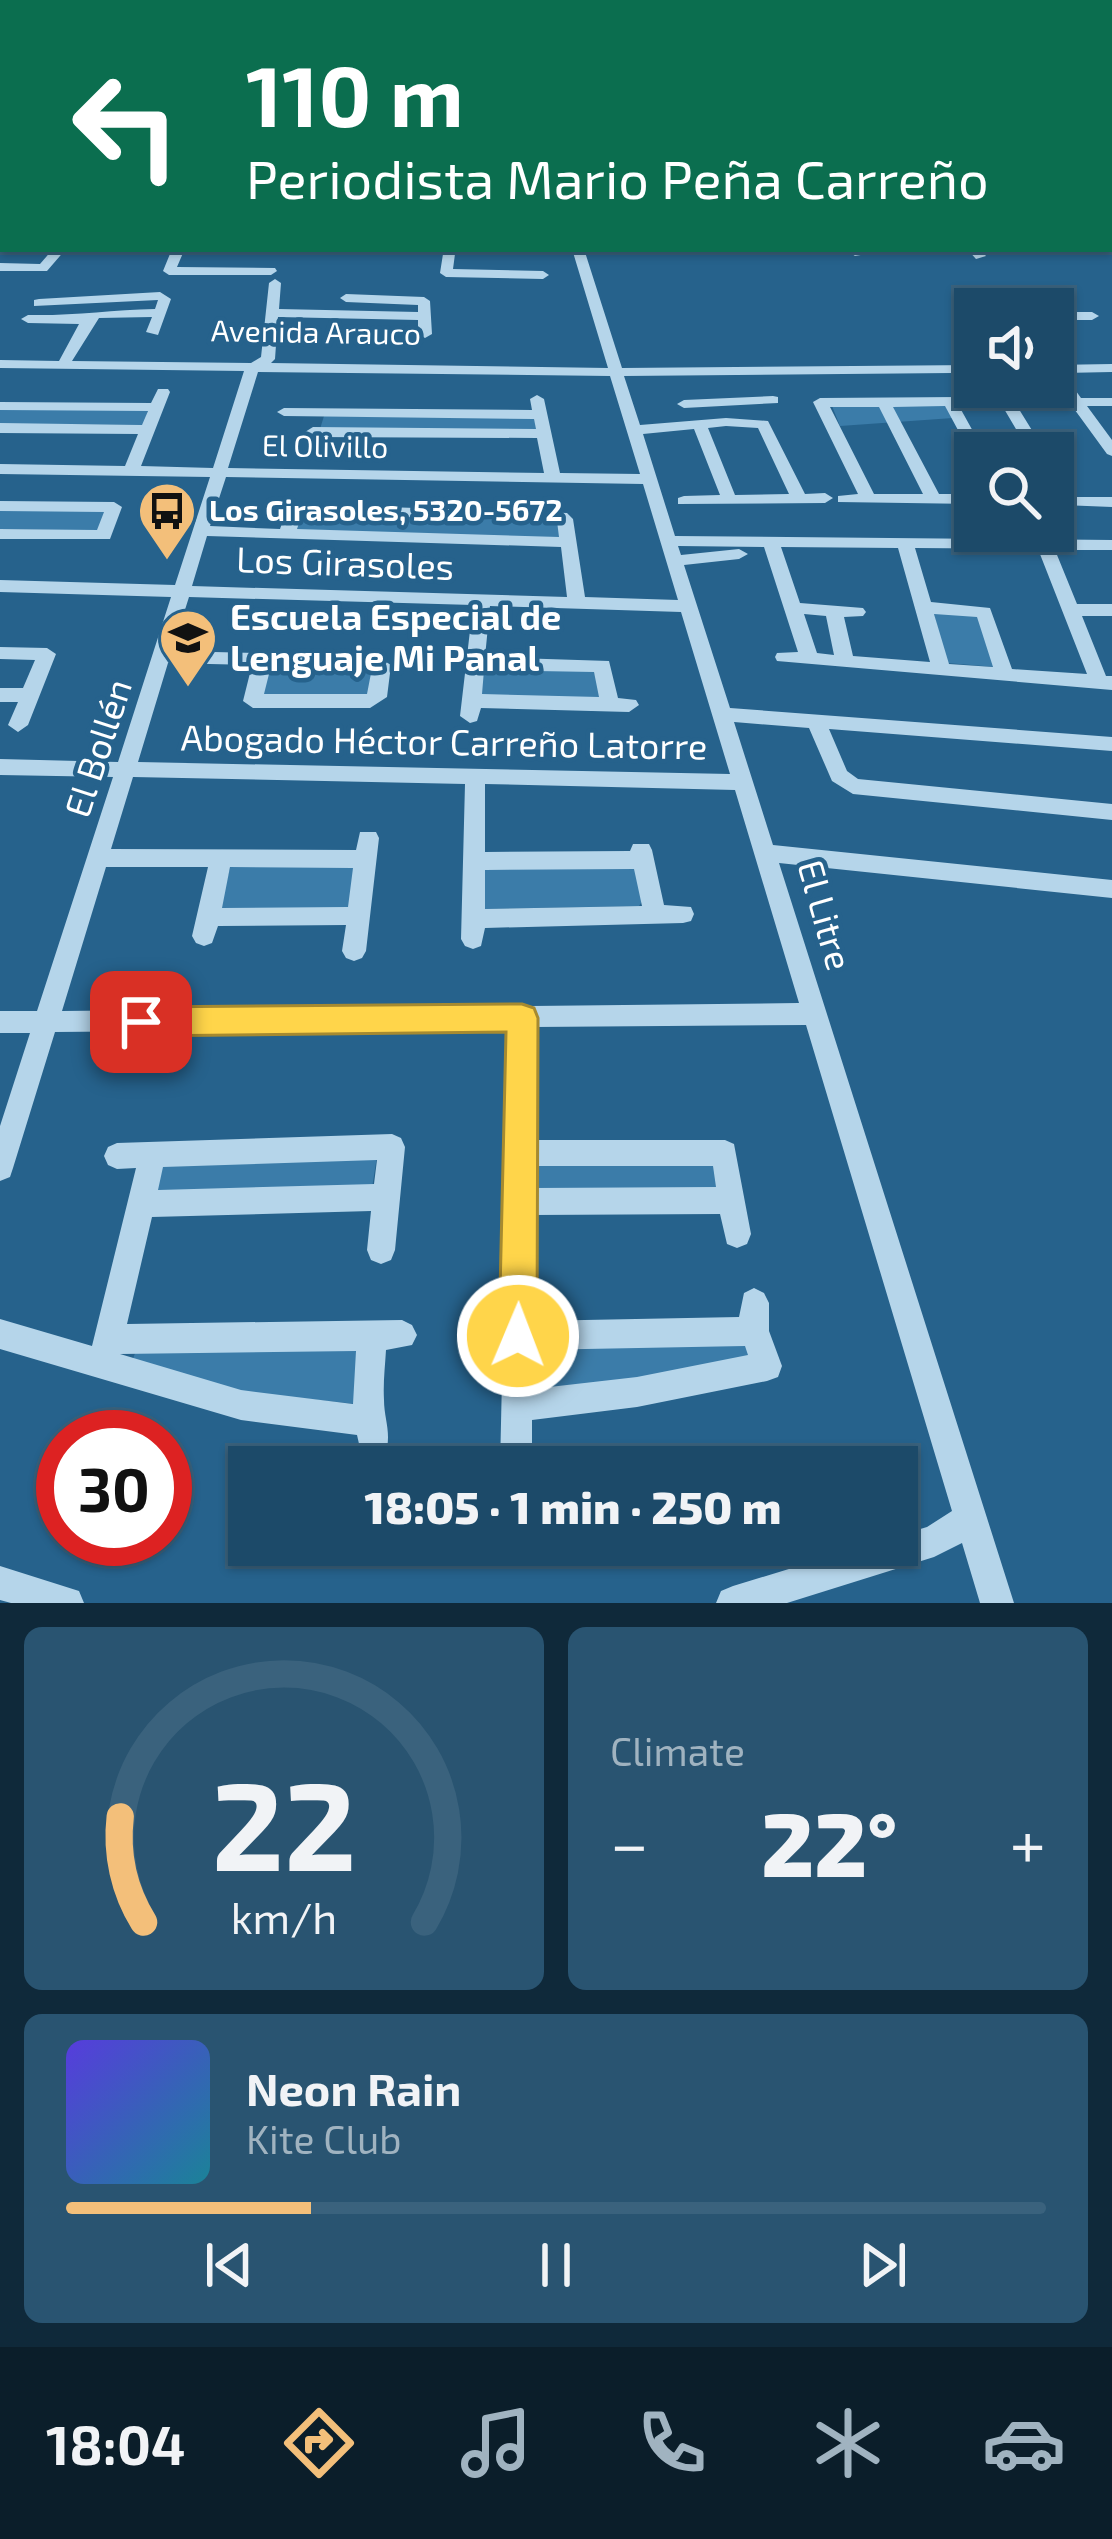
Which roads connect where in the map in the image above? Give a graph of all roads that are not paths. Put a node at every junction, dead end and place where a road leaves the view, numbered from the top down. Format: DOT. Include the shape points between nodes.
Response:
graph roads {
  1 [pos="57,252"];
  2 [pos="177,252"];
  3 [pos="450,252"];
  4 [pos="520,252"];
  5 [pos="579,252"];
  6 [pos="0,267"];
  7 [pos="527,275"];
  8 [pos="543,275"];
  9 [pos="160,313"];
  10 [pos="272,314"];
  11 [pos="341,315"];
  12 [pos="427,316"];
  13 [pos="1074,316"];
  14 [pos="1092,316"];
  15 [pos="88,320"];
  16 [pos="153,332"];
  17 [pos="425,334"];
  18 [pos="337,335"];
  19 [pos="0,359"];
  20 [pos="65,360"];
  21 [pos="260,364"];
  22 [pos="1112,368"];
  23 [pos="620,369"];
  24 [pos="954,369"];
  25 [pos="1074,369"];
  26 [pos="764,380"];
  27 [pos="676,385"];
  28 [pos="1074,401"];
  29 [pos="950,402"];
  30 [pos="954,402"];
  31 [pos="1112,402"];
  32 [pos="884,403"];
  33 [pos="684,404"];
  34 [pos="0,406"];
  35 [pos="1080,410"];
  36 [pos="284,412"];
  37 [pos="318,412"];
  38 [pos="1112,415"];
  39 [pos="697,426"];
  40 [pos="0,428"];
  41 [pos="148,430"];
  42 [pos="634,430"];
  43 [pos="313,432"];
  44 [pos="965,432"];
  45 [pos="1025,432"];
  46 [pos="544,434"];
  47 [pos="1112,451"];
  48 [pos="0,469"];
  49 [pos="131,471"];
  50 [pos="1112,471"];
  51 [pos="220,472"];
  52 [pos="303,474"];
  53 [pos="553,478"];
  54 [pos="649,479"];
  55 [pos="799,498"];
  56 [pos="729,499"];
  57 [pos="868,499"];
  58 [pos="934,500"];
  59 [pos="954,500"];
  60 [pos="684,501"];
  61 [pos="1074,502"];
  62 [pos="1112,502"];
  63 [pos="0,506"];
  64 [pos="201,531"];
  65 [pos="0,533"];
  66 [pos="287,534"];
  67 [pos="569,542"];
  68 [pos="1112,545"];
  69 [pos="773,547"];
  70 [pos="1074,548"];
  71 [pos="907,549"];
  72 [pos="954,549"];
  73 [pos="671,551"];
  74 [pos="1048,552"];
  75 [pos="1063,552"];
  76 [pos="1112,558"];
  77 [pos="0,586"];
  78 [pos="182,592"];
  79 [pos="482,600"];
  80 [pos="577,603"];
  81 [pos="688,606"];
  82 [pos="793,608"];
  83 [pos="923,608"];
  84 [pos="1070,610"];
  85 [pos="1112,610"];
  86 [pos="834,611"];
  87 [pos="857,612"];
  88 [pos="0,653"];
  89 [pos="784,656"];
  90 [pos="161,657"];
  91 [pos="809,658"];
  92 [pos="263,660"];
  93 [pos="845,662"];
  94 [pos="475,663"];
  95 [pos="940,669"];
  96 [pos="1005,674"];
  97 [pos="1106,683"];
  98 [pos="0,695"];
  99 [pos="30,695"];
  100 [pos="722,715"];
  101 [pos="816,721"];
  102 [pos="18,724"];
  103 [pos="1112,744"];
  104 [pos="0,767"];
  105 [pos="126,768"];
  106 [pos="476,778"];
  107 [pos="743,782"];
  108 [pos="1112,812"];
  109 [pos="766,853"];
  110 [pos="98,858"];
  111 [pos="221,859"];
  112 [pos="474,861"];
  113 [pos="1112,889"];
  114 [pos="655,914"];
  115 [pos="682,914"];
  116 [pos="358,916"];
  117 [pos="354,951"];
  118 [pos="813,1014"];
  119 [pos="522,1018"];
  120 [pos="0,1022"];
  121 [pos="46,1023"];
  122 [pos="520,1153"];
  123 [pos="153,1155"];
  124 [pos="117,1156"];
  125 [pos="0,1168"];
  126 [pos="386,1198"];
  127 [pos="732,1200"];
  128 [pos="520,1202"];
  129 [pos="141,1204"];
  130 [pos="737,1234"];
  131 [pos="381,1250"];
  132 [pos="0,1334"];
  133 [pos="518,1336"];
  134 [pos="106,1352"];
  135 [pos="517,1406"];
  136 [pos="516,1446"];
  137 [pos="969,1520"];
  138 [pos="0,1583"];
  139 [pos="67,1603"];
  140 [pos="733,1603"];
  141 [pos="997,1603"];
  1 -- 6 [label="street" via="43,268"];
  2 -- 10 [label="street, El Bollén" via="169,271 273,277"];
  3 -- 7 [label="street" via="446,273"];
  4 -- 7 [label="street"];
  5 -- 23 [label="street, El Litre"];
  7 -- 8 [label="street"];
  9 -- 15 [label="street"];
  9 -- 15 [label="street" via="160,296 115,293 91,304 43,297 25,324"];
  9 -- 16 [label="street"];
  10 -- 11 [label="street"];
  10 -- 21 [label="street, El Bollén"];
  11 -- 12 [label="street"];
  11 -- 12 [label="street" via="344,295 421,299"];
  11 -- 18 [label="street"];
  12 -- 17 [label="street"];
  13 -- 14 [label="street"];
  15 -- 20 [label="street"];
  19 -- 20 [label="street, Avenida Arauco"];
  20 -- 21 [label="street, Avenida Arauco"];
  21 -- 23 [label="street, Avenida Arauco"];
  21 -- 51 [label="street, El Bollén"];
  22 -- 25 [label="street"];
  23 -- 24 [label="street, Avenida Arauco"];
  23 -- 42 [label="street, El Litre"];
  26 -- 33 [label="street" via="775,405"];
  27 -- 33 [label="street"];
  28 -- 35 [label="street"];
  29 -- 30 [label="street"];
  29 -- 32 [label="street"];
  29 -- 44 [label="street"];
  31 -- 35 [label="street"];
  32 -- 57 [label="street" via="820,402"];
  32 -- 58 [label="street"];
  33 -- 39 [label="street"];
  34 -- 41 [label="street" via="160,400"];
  35 -- 38 [label="street"];
  35 -- 45 [label="street" via="1007,402"];
  35 -- 47 [label="street"];
  35 -- 50 [label="street"];
  36 -- 37 [label="street"];
  37 -- 43 [label="street"];
  37 -- 46 [label="street" via="539,407"];
  39 -- 42 [label="street"];
  39 -- 55 [label="street" via="763,424"];
  39 -- 56 [label="street"];
  40 -- 41 [label="street"];
  41 -- 49 [label="street"];
  42 -- 54 [label="street, El Litre"];
  43 -- 46 [label="street"];
  43 -- 52 [label="street"];
  46 -- 53 [label="street"];
  48 -- 49 [label="street, El Olivillo"];
  49 -- 51 [label="street, El Olivillo"];
  51 -- 52 [label="street, El Olivillo"];
  51 -- 64 [label="street, El Bollén"];
  52 -- 53 [label="street, El Olivillo"];
  53 -- 54 [label="street, El Olivillo"];
  54 -- 73 [label="street, El Litre"];
  55 -- 56 [label="street"];
  55 -- 57 [label="street"];
  56 -- 60 [label="street"];
  57 -- 58 [label="street"];
  58 -- 59 [label="street"];
  61 -- 62 [label="street"];
  63 -- 65 [label="street" via="114,507 104,535"];
  64 -- 66 [label="street"];
  64 -- 78 [label="street, El Bollén"];
  66 -- 67 [label="street"];
  66 -- 67 [label="street" via="295,509 566,519"];
  67 -- 80 [label="street"];
  68 -- 70 [label="street"];
  69 -- 71 [label="street"];
  69 -- 73 [label="street"];
  69 -- 82 [label="street"];
  71 -- 72 [label="street"];
  71 -- 83 [label="street"];
  73 -- 81 [label="street, El Litre"];
  74 -- 84 [label="street"];
  75 -- 76 [label="street"];
  77 -- 78 [label="street, Los Girasoles"];
  78 -- 79 [label="street, Los Girasoles"];
  78 -- 90 [label="street, El Bollén"];
  79 -- 80 [label="street, Los Girasoles"];
  79 -- 94 [label="street"];
  80 -- 81 [label="street, Los Girasoles"];
  81 -- 100 [label="street, El Litre"];
  82 -- 86 [label="street"];
  82 -- 91 [label="street"];
  83 -- 95 [label="street"];
  83 -- 96 [label="street" via="984,612"];
  84 -- 85 [label="street"];
  84 -- 97 [label="street"];
  86 -- 87 [label="street"];
  86 -- 93 [label="street"];
  88 -- 99 [label="street" via="51,644"];
  89 -- 91 [label="street"];
  90 -- 92 [label="street"];
  90 -- 105 [label="street, El Bollén"];
  91 -- 93 [label="street"];
  92 -- 92 [label="street" via="253,701 377,698 382,659"];
  93 -- 95 [label="street"];
  94 -- 94 [label="street" via="471,708 620,705 597,661"];
  95 -- 96 [label="street"];
  96 -- 97 [label="street"];
  98 -- 99 [label="street"];
  99 -- 102 [label="street"];
  100 -- 101 [label="street"];
  100 -- 107 [label="street, El Litre"];
  101 -- 103 [label="street"];
  101 -- 108 [label="street" via="839,776 853,786"];
  104 -- 105 [label="street, Abogado Héctor Carreño Latorre"];
  105 -- 106 [label="street, Abogado Héctor Carreño Latorre"];
  105 -- 110 [label="street, El Bollén"];
  106 -- 107 [label="street, Abogado Héctor Carreño Latorre"];
  106 -- 112 [label="street"];
  107 -- 109 [label="street, El Litre"];
  109 -- 113 [label="street"];
  109 -- 118 [label="street, El Litre"];
  110 -- 111 [label="street"];
  110 -- 121 [label="street, El Bollén"];
  111 -- 116 [label="street" via="367,849"];
  111 -- 116 [label="street" via="206,927"];
  112 -- 114 [label="street" via="642,853"];
  112 -- 114 [label="street" via="473,929"];
  114 -- 115 [label="street"];
  116 -- 117 [label="street"];
  118 -- 119 [label="street"];
  118 -- 137 [label="street, El Litre"];
  119 -- 121 [label="street"];
  119 -- 122 [label="street"];
  120 -- 121 [label="street"];
  121 -- 125 [label="street, El Bollén"];
  122 -- 127 [label="street" via="725,1153"];
  122 -- 128 [label="street"];
  123 -- 124 [label="street"];
  123 -- 126 [label="street" via="392,1147"];
  123 -- 129 [label="street"];
  126 -- 129 [label="street"];
  126 -- 131 [label="street"];
  127 -- 128 [label="street"];
  127 -- 130 [label="street"];
  128 -- 133 [label="street"];
  129 -- 134 [label="street"];
  132 -- 134 [label="street"];
  133 -- 135 [label="street"];
  133 -- 135 [label="street" via="754,1317 767,1366"];
  134 -- 134 [label="street" via="387,1335 370,1431 367,1421 241,1405"];
  135 -- 136 [label="street"];
  137 -- 140 [label="street" via="934,1540"];
  137 -- 141 [label="street, El Litre"];
  138 -- 139 [label="street"];
}
